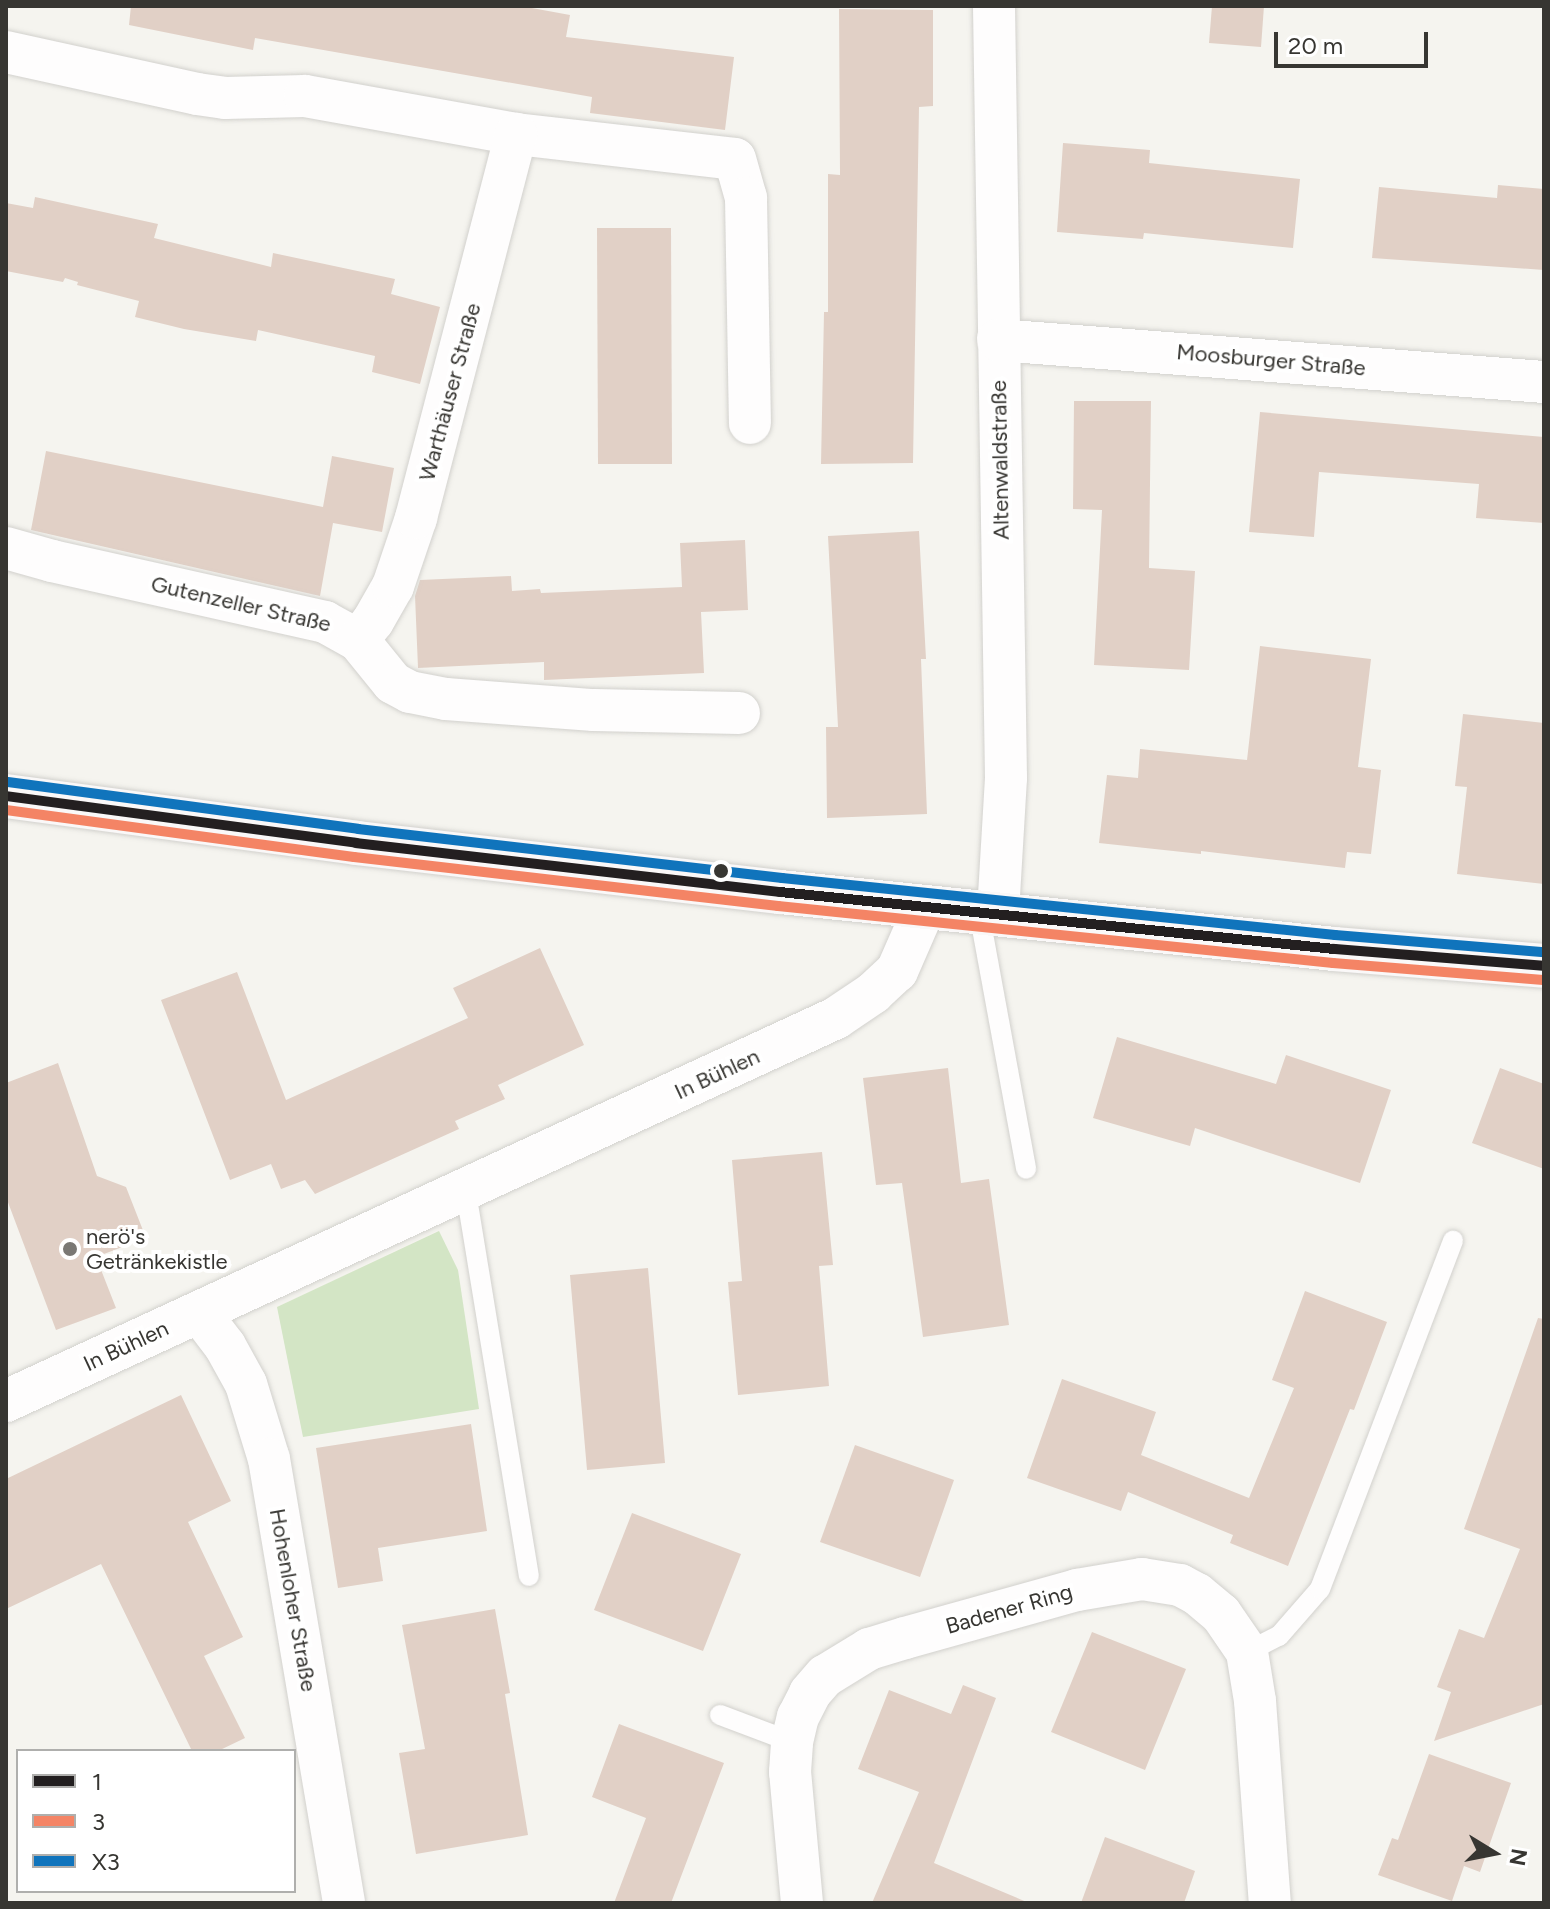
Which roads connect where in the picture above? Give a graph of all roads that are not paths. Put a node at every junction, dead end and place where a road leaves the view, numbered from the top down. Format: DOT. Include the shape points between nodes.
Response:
graph roads {
  1 [pos="994,6"];
  2 [pos="6,52"];
  3 [pos="516,134"];
  4 [pos="998,340"];
  5 [pos="1544,382"];
  6 [pos="750,423"];
  7 [pos="6,548"];
  8 [pos="358,640"];
  9 [pos="739,713"];
  10 [pos="6,796"];
  11 [pos="925,907"];
  12 [pos="989,913"];
  13 [pos="1544,966"];
  14 [pos="1026,1169"];
  15 [pos="466,1192"];
  16 [pos="1453,1241"];
  17 [pos="199,1312"];
  18 [pos="6,1401"];
  19 [pos="529,1576"];
  20 [pos="1247,1652"];
  21 [pos="720,1715"];
  22 [pos="792,1742"];
  23 [pos="344,1903"];
  24 [pos="802,1903"];
  25 [pos="1270,1903"];
  1 -- 4 [label="street, Altenwaldstraße"];
  2 -- 3 [label="street" via="197,94 305,96"];
  3 -- 6 [label="street" via="735,159 746,198"];
  3 -- 8 [label="street, Warthäuser Straße" via="416,518 393,586"];
  4 -- 5 [label="street, Moosburger Straße"];
  4 -- 12 [label="street, Altenwaldstraße" via="1006,778"];
  7 -- 8 [label="street, Gutenzeller Straße" via="325,622"];
  8 -- 9 [label="street, Gutenzeller Straße" via="393,683 422,695 594,710"];
  10 -- 11 [label="main road" via="356,843"];
  11 -- 12 [label="main road"];
  11 -- 15 [label="street, In Bühlen" via="897,971 836,1018"];
  12 -- 13 [label="main road"];
  12 -- 14 [label="lane"];
  15 -- 17 [label="street, In Bühlen"];
  15 -- 19 [label="lane"];
  16 -- 20 [label="lane" via="1320,1589 1279,1636"];
  17 -- 18 [label="street, In Bühlen"];
  17 -- 23 [label="street, Hohenloher Straße" via="246,1384 269,1459"];
  20 -- 22 [label="street, Badener Ring" via="1221,1614 1180,1585 1142,1579 1113,1582 869,1649 841,1664 810,1693"];
  20 -- 25 [label="street, Badener Ring"];
  21 -- 22 [label="lane"];
  22 -- 24 [label="street, Badener Ring"];
}
